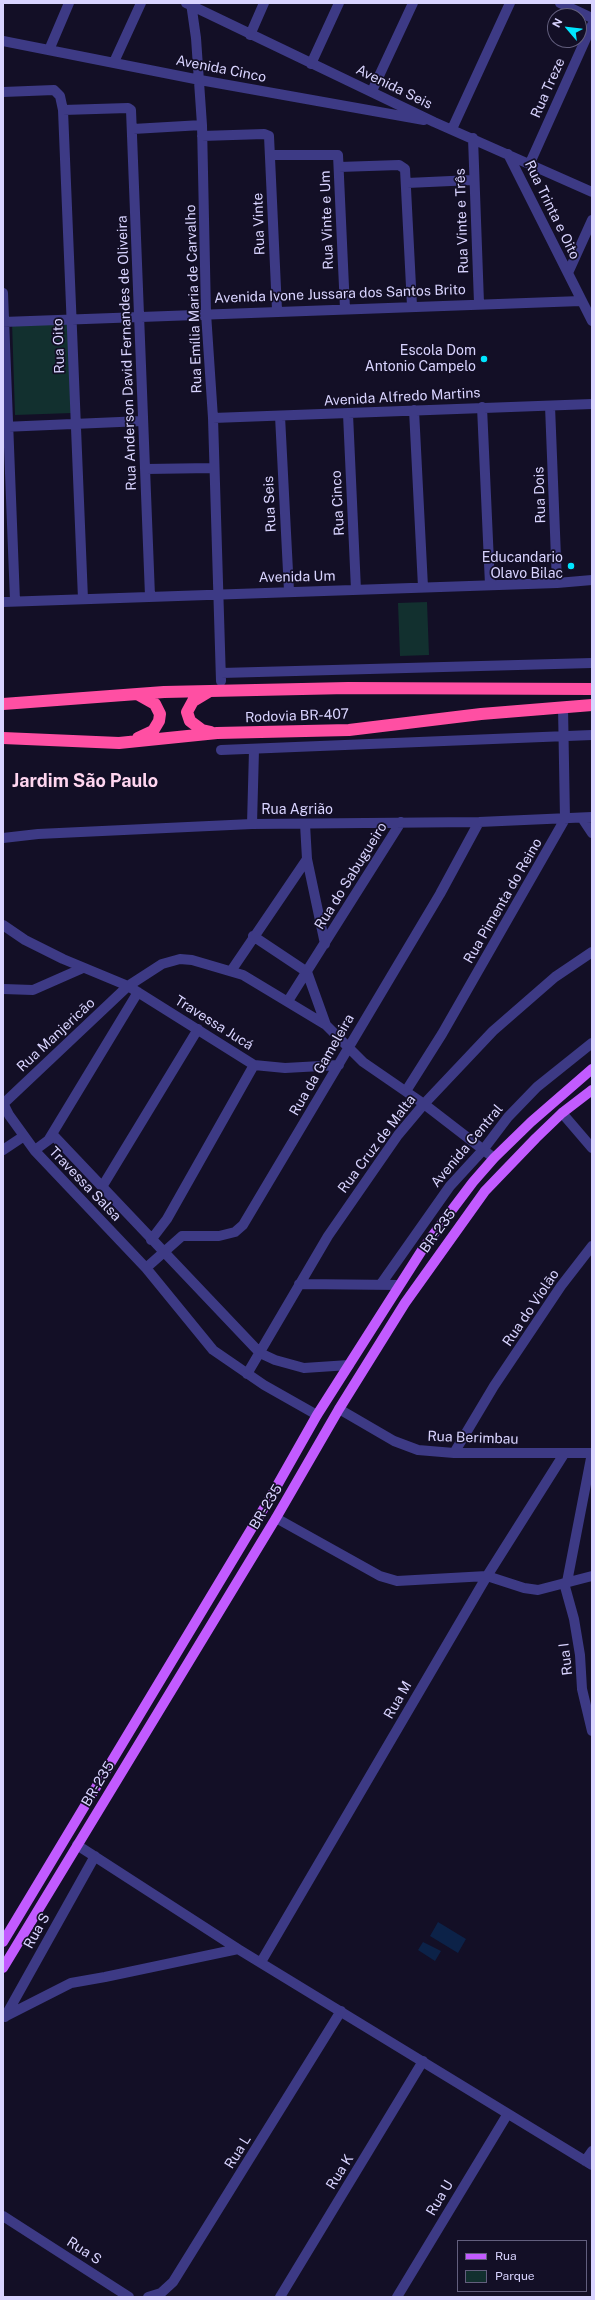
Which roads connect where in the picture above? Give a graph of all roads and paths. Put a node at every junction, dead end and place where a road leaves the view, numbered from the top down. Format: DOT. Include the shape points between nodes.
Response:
graph roads {
  1 [pos="69,3"];
  2 [pos="141,3"];
  3 [pos="264,3"];
  4 [pos="339,3"];
  5 [pos="413,3"];
  6 [pos="510,3"];
  7 [pos="560,3"];
  8 [pos="189,4"];
  9 [pos="592,18"];
  10 [pos="592,25"];
  11 [pos="250,35"];
  12 [pos="3,41"];
  13 [pos="49,50"];
  14 [pos="114,62"];
  15 [pos="311,64"];
  16 [pos="200,80"];
  17 [pos="372,91"];
  18 [pos="3,92"];
  19 [pos="63,110"];
  20 [pos="434,122"];
  21 [pos="202,125"];
  22 [pos="133,129"];
  23 [pos="452,129"];
  24 [pos="202,136"];
  25 [pos="473,138"];
  26 [pos="508,154"];
  27 [pos="270,155"];
  28 [pos="530,163"];
  29 [pos="339,167"];
  30 [pos="474,180"];
  31 [pos="407,183"];
  32 [pos="592,192"];
  33 [pos="592,220"];
  34 [pos="568,273"];
  35 [pos="3,292"];
  36 [pos="581,301"];
  37 [pos="479,303"];
  38 [pos="412,306"];
  39 [pos="345,309"];
  40 [pos="277,310"];
  41 [pos="206,313"];
  42 [pos="138,317"];
  43 [pos="72,319"];
  44 [pos="592,321"];
  45 [pos="4,322"];
  46 [pos="592,404"];
  47 [pos="550,406"];
  48 [pos="482,407"];
  49 [pos="414,410"];
  50 [pos="348,414"];
  51 [pos="280,416"];
  52 [pos="213,418"];
  53 [pos="143,421"];
  54 [pos="76,424"];
  55 [pos="5,427"];
  56 [pos="214,468"];
  57 [pos="146,470"];
  58 [pos="592,580"];
  59 [pos="557,583"];
  60 [pos="490,585"];
  61 [pos="423,587"];
  62 [pos="356,590"];
  63 [pos="288,591"];
  64 [pos="218,594"];
  65 [pos="150,596"];
  66 [pos="83,599"];
  67 [pos="14,601"];
  68 [pos="3,602"];
  69 [pos="592,664"];
  70 [pos="592,688"];
  71 [pos="209,692"];
  72 [pos="138,694"];
  73 [pos="3,704"];
  74 [pos="592,706"];
  75 [pos="563,707"];
  76 [pos="217,733"];
  77 [pos="592,735"];
  78 [pos="564,736"];
  79 [pos="3,738"];
  80 [pos="119,743"];
  81 [pos="221,750"];
  82 [pos="254,750"];
  83 [pos="587,818"];
  84 [pos="566,819"];
  85 [pos="401,822"];
  86 [pos="479,822"];
  87 [pos="252,824"];
  88 [pos="305,824"];
  89 [pos="592,833"];
  90 [pos="3,838"];
  91 [pos="307,859"];
  92 [pos="3,925"];
  93 [pos="254,936"];
  94 [pos="325,944"];
  95 [pos="592,952"];
  96 [pos="83,968"];
  97 [pos="231,970"];
  98 [pos="307,972"];
  99 [pos="128,986"];
  100 [pos="3,989"];
  101 [pos="138,992"];
  102 [pos="288,1001"];
  103 [pos="326,1025"];
  104 [pos="198,1029"];
  105 [pos="592,1043"];
  106 [pos="348,1048"];
  107 [pos="254,1065"];
  108 [pos="339,1065"];
  109 [pos="592,1069"];
  110 [pos="592,1090"];
  111 [pos="406,1091"];
  112 [pos="3,1103"];
  113 [pos="424,1104"];
  114 [pos="562,1113"];
  115 [pos="6,1115"];
  116 [pos="24,1136"];
  117 [pos="52,1138"];
  118 [pos="592,1148"];
  119 [pos="3,1150"];
  120 [pos="35,1150"];
  121 [pos="483,1150"];
  122 [pos="494,1158"];
  123 [pos="473,1182"];
  124 [pos="102,1187"];
  125 [pos="485,1192"];
  126 [pos="151,1240"];
  127 [pos="592,1246"];
  128 [pos="163,1252"];
  129 [pos="146,1268"];
  130 [pos="299,1284"];
  131 [pos="381,1284"];
  132 [pos="398,1285"];
  133 [pos="260,1353"];
  134 [pos="349,1365"];
  135 [pos="247,1374"];
  136 [pos="339,1409"];
  137 [pos="317,1415"];
  138 [pos="454,1453"];
  139 [pos="592,1453"];
  140 [pos="564,1454"];
  141 [pos="276,1518"];
  142 [pos="487,1576"];
  143 [pos="592,1576"];
  144 [pos="565,1582"];
  145 [pos="592,1731"];
  146 [pos="77,1845"];
  147 [pos="95,1856"];
  148 [pos="3,1942"];
  149 [pos="238,1949"];
  150 [pos="261,1962"];
  151 [pos="3,1968"];
  152 [pos="342,2011"];
  153 [pos="4,2018"];
  154 [pos="423,2061"];
  155 [pos="507,2115"];
  156 [pos="592,2151"];
  157 [pos="588,2163"];
  158 [pos="3,2216"];
  159 [pos="129,2297"];
  160 [pos="148,2297"];
  161 [pos="280,2297"];
  162 [pos="397,2297"];
  1 -- 13 [label="street"];
  2 -- 14 [label="street"];
  3 -- 11 [label="street"];
  4 -- 15 [label="street"];
  5 -- 17 [label="street"];
  6 -- 23 [label="street"];
  7 -- 9 [label="street"];
  8 -- 11 [label="street, Avenida Seis"];
  8 -- 16 [label="street, Rua Emília Maria de Carvalho" via="195,30"];
  10 -- 28 [label="street, Rua Treze"];
  11 -- 15 [label="street, Avenida Seis"];
  12 -- 13 [label="street, Avenida Cinco"];
  13 -- 14 [label="street, Avenida Cinco"];
  14 -- 16 [label="street, Avenida Cinco"];
  15 -- 17 [label="street, Avenida Seis"];
  16 -- 20 [label="street, Avenida Cinco"];
  16 -- 21 [label="street, Rua Emília Maria de Carvalho"];
  17 -- 20 [label="street, Avenida Seis"];
  18 -- 19 [label="street, Rua Oito" via="54,90 58,92"];
  19 -- 22 [label="street, Rua Anderson David Fernandes de Oliveira" via="131,109"];
  19 -- 43 [label="street, Rua Oito"];
  20 -- 23 [label="street, Avenida Seis"];
  21 -- 22 [label="street"];
  21 -- 24 [label="street, Rua Emília Maria de Carvalho"];
  22 -- 42 [label="street, Rua Anderson David Fernandes de Oliveira"];
  23 -- 25 [label="street, Avenida Seis"];
  24 -- 27 [label="street, Rua Vinte" via="264,134 269,136"];
  24 -- 41 [label="street, Rua Emília Maria de Carvalho"];
  25 -- 26 [label="street, Avenida Seis"];
  25 -- 30 [label="street, Rua Vinte e Três"];
  26 -- 28 [label="street, Avenida Seis"];
  26 -- 34 [label="street, Rua Trinta e Oito"];
  27 -- 29 [label="street, Rua Vinte e Um" via="338,155"];
  27 -- 40 [label="street, Rua Vinte"];
  28 -- 32 [label="street, Avenida Seis"];
  29 -- 31 [label="street" via="399,165 404,167"];
  29 -- 39 [label="street, Rua Vinte e Um"];
  30 -- 31 [label="street"];
  30 -- 37 [label="street, Rua Vinte e Três"];
  31 -- 38 [label="street"];
  33 -- 34 [label="street"];
  34 -- 36 [label="street, Rua Trinta e Oito"];
  35 -- 45 [label="street"];
  36 -- 37 [label="street, Avenida Ivone Jussara dos Santos Brito"];
  36 -- 44 [label="street, Rua Trinta e Oito"];
  37 -- 38 [label="street, Avenida Ivone Jussara dos Santos Brito"];
  38 -- 39 [label="street, Avenida Ivone Jussara dos Santos Brito"];
  39 -- 40 [label="street, Avenida Ivone Jussara dos Santos Brito"];
  40 -- 41 [label="street, Avenida Ivone Jussara dos Santos Brito"];
  41 -- 42 [label="street, Avenida Ivone Jussara dos Santos Brito"];
  41 -- 52 [label="street, Rua Emília Maria de Carvalho"];
  42 -- 43 [label="street, Avenida Ivone Jussara dos Santos Brito"];
  42 -- 53 [label="street, Rua Anderson David Fernandes de Oliveira"];
  43 -- 45 [label="street, Avenida Ivone Jussara dos Santos Brito"];
  43 -- 54 [label="street, Rua Oito"];
  45 -- 55 [label="street"];
  46 -- 47 [label="street, Avenida Alfredo Martins"];
  47 -- 48 [label="street, Avenida Alfredo Martins"];
  47 -- 59 [label="street, Rua Dois"];
  48 -- 49 [label="street, Avenida Alfredo Martins"];
  48 -- 60 [label="street"];
  49 -- 50 [label="street, Avenida Alfredo Martins"];
  49 -- 61 [label="street"];
  50 -- 51 [label="street, Avenida Alfredo Martins"];
  50 -- 62 [label="street, Rua Cinco"];
  51 -- 52 [label="street, Avenida Alfredo Martins"];
  51 -- 63 [label="street, Rua Seis"];
  52 -- 56 [label="street, Rua Emília Maria de Carvalho"];
  53 -- 54 [label="street"];
  53 -- 57 [label="street, Rua Anderson David Fernandes de Oliveira"];
  54 -- 55 [label="street"];
  54 -- 66 [label="street, Rua Oito"];
  55 -- 67 [label="street"];
  56 -- 57 [label="street"];
  56 -- 64 [label="street, Rua Emília Maria de Carvalho"];
  57 -- 65 [label="street, Rua Anderson David Fernandes de Oliveira"];
  58 -- 59 [label="street, Avenida Um"];
  59 -- 60 [label="street, Avenida Um"];
  60 -- 61 [label="street, Avenida Um"];
  61 -- 62 [label="street, Avenida Um"];
  62 -- 63 [label="street, Avenida Um"];
  63 -- 64 [label="street, Avenida Um"];
  64 -- 65 [label="street, Avenida Um"];
  64 -- 69 [label="street, Rua Emília Maria de Carvalho" via="221,677"];
  65 -- 66 [label="street, Avenida Um"];
  66 -- 67 [label="street, Avenida Um"];
  67 -- 68 [label="street, Avenida Um"];
  70 -- 71 [label="highway, Rodovia BR-407" via="348,688"];
  71 -- 72 [label="highway, Rodovia BR-407"];
  71 -- 76 [label="highway" via="193,701 187,712 190,721 196,726"];
  72 -- 73 [label="highway, Rodovia BR-407"];
  72 -- 80 [label="highway" via="151,700 159,709 159,721 148,734"];
  74 -- 75 [label="highway, Rodovia BR-407"];
  75 -- 76 [label="highway, Rodovia BR-407" via="349,730"];
  75 -- 78 [label="street"];
  76 -- 80 [label="highway, Rodovia BR-407"];
  77 -- 78 [label="street"];
  78 -- 82 [label="street"];
  78 -- 84 [label="street"];
  79 -- 80 [label="highway, Rodovia BR-407"];
  81 -- 82 [label="street"];
  82 -- 87 [label="street"];
  83 -- 84 [label="street, Rua Agrião"];
  83 -- 89 [label="street"];
  84 -- 86 [label="street, Rua Agrião"];
  84 -- 111 [label="street, Rua Pimenta do Reino" via="442,1034"];
  85 -- 86 [label="street, Rua Agrião"];
  85 -- 88 [label="street, Rua Agrião"];
  85 -- 94 [label="street, Rua do Sabugueiro"];
  86 -- 106 [label="street, Rua da Gameleira" via="440,894"];
  87 -- 88 [label="street, Rua Agrião"];
  87 -- 90 [label="street, Rua Agrião" via="38,834"];
  88 -- 91 [label="street, Rua do Sabugueiro"];
  91 -- 93 [label="street"];
  91 -- 94 [label="street, Rua do Sabugueiro"];
  92 -- 96 [label="street, Travessa Jucá" via="25,940"];
  93 -- 97 [label="street"];
  93 -- 98 [label="street"];
  94 -- 98 [label="street, Rua do Sabugueiro"];
  95 -- 113 [label="street, Rua Cruz de Malta" via="524,1002"];
  96 -- 99 [label="street, Travessa Jucá"];
  96 -- 100 [label="street" via="34,990"];
  97 -- 99 [label="street, Rua Manjericão" via="180,959 149,971"];
  97 -- 102 [label="street, Rua Manjericão"];
  98 -- 102 [label="street, Rua do Sabugueiro"];
  98 -- 103 [label="street"];
  99 -- 101 [label="street, Travessa Jucá"];
  99 -- 112 [label="street, Rua Manjericão"];
  101 -- 104 [label="street, Travessa Jucá"];
  101 -- 117 [label="street"];
  102 -- 103 [label="street, Rua Manjericão"];
  103 -- 106 [label="street"];
  104 -- 107 [label="street, Travessa Jucá"];
  104 -- 124 [label="street"];
  105 -- 121 [label="street, Avenida Central" via="537,1087 508,1117"];
  106 -- 108 [label="street, Rua da Gameleira"];
  106 -- 111 [label="street" via="363,1062"];
  107 -- 108 [label="street, Travessa Jucá" via="285,1068"];
  107 -- 126 [label="street" via="167,1219"];
  108 -- 128 [label="street, Rua da Gameleira" via="244,1225 235,1232 219,1236 182,1236"];
  109 -- 122 [label="main road, BR-235 / BR-235"];
  110 -- 114 [label="main road, BR-235 / BR-235"];
  111 -- 113 [label="street"];
  112 -- 115 [label="street, Travessa Salsa"];
  113 -- 121 [label="street"];
  113 -- 130 [label="street, Rua Cruz de Malta" via="398,1134 328,1236"];
  114 -- 118 [label="street"];
  114 -- 125 [label="main road, BR-235 / BR-235" via="508,1165"];
  115 -- 116 [label="street, Travessa Salsa"];
  116 -- 119 [label="street"];
  116 -- 120 [label="street, Travessa Salsa"];
  117 -- 120 [label="street"];
  117 -- 124 [label="street, Travessa Salsa"];
  120 -- 129 [label="street, Travessa Salsa"];
  121 -- 122 [label="street"];
  121 -- 131 [label="street, Avenida Central" via="450,1186"];
  122 -- 123 [label="main road, BR-235 / BR-235"];
  123 -- 125 [label="main road"];
  123 -- 132 [label="main road, BR-235 / BR-235"];
  124 -- 126 [label="street, Travessa Salsa"];
  125 -- 136 [label="main road, BR-235 / BR-235" via="405,1303"];
  126 -- 128 [label="street, Travessa Salsa"];
  127 -- 138 [label="street, Rua do Violão" via="561,1286 494,1386"];
  128 -- 129 [label="street, Rua da Gameleira"];
  128 -- 133 [label="street, Travessa Salsa"];
  129 -- 135 [label="street" via="213,1350"];
  130 -- 131 [label="street"];
  130 -- 133 [label="street, Rua Cruz de Malta"];
  131 -- 132 [label="street"];
  132 -- 134 [label="main road, BR-235 / BR-235"];
  133 -- 134 [label="street" via="304,1368"];
  133 -- 135 [label="street, Rua Cruz de Malta"];
  134 -- 137 [label="main road, BR-235 / BR-235"];
  135 -- 137 [label="street"];
  136 -- 138 [label="street, Rua Berimbau" via="406,1447"];
  136 -- 141 [label="main road, BR-235 / BR-235"];
  137 -- 148 [label="main road, BR-235 / BR-235" via="270,1498"];
  138 -- 140 [label="street, Rua Berimbau"];
  139 -- 140 [label="street, Rua Berimbau"];
  139 -- 144 [label="street"];
  140 -- 142 [label="street, Rua M"];
  141 -- 142 [label="street" via="380,1576 407,1581"];
  141 -- 146 [label="main road, BR-235 / BR-235"];
  142 -- 144 [label="street" via="538,1590"];
  142 -- 150 [label="street, Rua M"];
  143 -- 144 [label="street"];
  144 -- 145 [label="street, Rua I" via="580,1655 582,1689"];
  146 -- 147 [label="street"];
  146 -- 151 [label="main road, BR-235 / BR-235"];
  147 -- 149 [label="street"];
  147 -- 153 [label="street, Rua S"];
  149 -- 150 [label="street"];
  149 -- 153 [label="street" via="71,1983"];
  150 -- 152 [label="street"];
  152 -- 154 [label="street"];
  152 -- 160 [label="street, Rua L" via="173,2282 161,2292"];
  154 -- 155 [label="street"];
  154 -- 161 [label="street, Rua K"];
  155 -- 157 [label="street"];
  155 -- 162 [label="street, Rua U"];
  156 -- 157 [label="street"];
  158 -- 159 [label="street, Rua S"];
}
